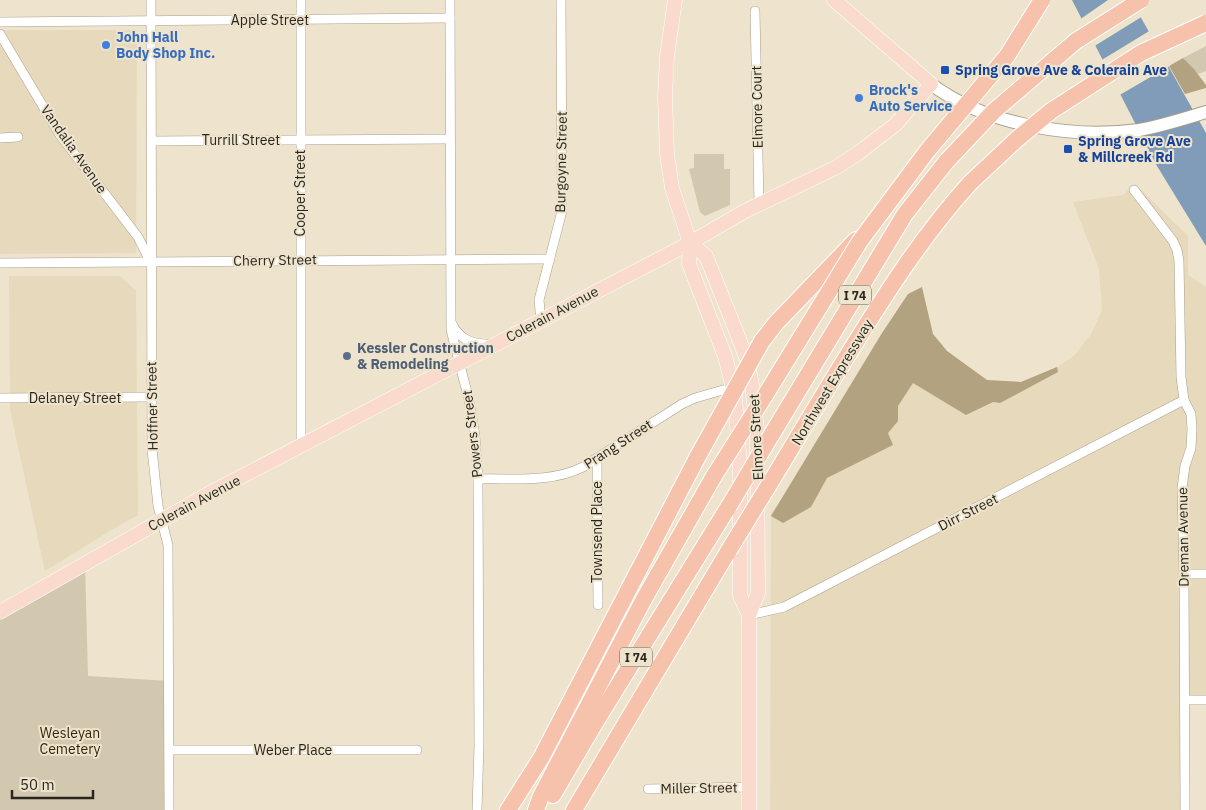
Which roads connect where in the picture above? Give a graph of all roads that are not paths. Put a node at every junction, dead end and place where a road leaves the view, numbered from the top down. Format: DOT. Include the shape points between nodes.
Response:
graph roads {
  1 [pos="151,0"];
  2 [pos="301,0"];
  3 [pos="450,0"];
  4 [pos="561,0"];
  5 [pos="675,0"];
  6 [pos="834,0"];
  7 [pos="1042,0"];
  8 [pos="1141,0"];
  9 [pos="755,11"];
  10 [pos="450,18"];
  11 [pos="301,20"];
  12 [pos="151,21"];
  13 [pos="0,22"];
  14 [pos="1206,23"];
  15 [pos="0,34"];
  16 [pos="931,84"];
  17 [pos="1206,112"];
  18 [pos="18,137"];
  19 [pos="0,138"];
  20 [pos="450,139"];
  21 [pos="300,140"];
  22 [pos="152,141"];
  23 [pos="946,162"];
  24 [pos="1134,190"];
  25 [pos="759,204"];
  26 [pos="690,243"];
  27 [pos="450,259"];
  28 [pos="550,259"];
  29 [pos="300,260"];
  30 [pos="150,261"];
  31 [pos="0,263"];
  32 [pos="451,318"];
  33 [pos="541,321"];
  34 [pos="496,344"];
  35 [pos="460,363"];
  36 [pos="752,382"];
  37 [pos="733,387"];
  38 [pos="151,397"];
  39 [pos="0,398"];
  40 [pos="1184,400"];
  41 [pos="301,445"];
  42 [pos="597,458"];
  43 [pos="478,479"];
  44 [pos="694,512"];
  45 [pos="162,520"];
  46 [pos="1184,574"];
  47 [pos="1206,574"];
  48 [pos="598,606"];
  49 [pos="0,612"];
  50 [pos="750,615"];
  51 [pos="586,671"];
  52 [pos="1184,700"];
  53 [pos="1206,700"];
  54 [pos="169,750"];
  55 [pos="417,750"];
  56 [pos="749,787"];
  57 [pos="648,789"];
  58 [pos="169,810"];
  59 [pos="477,810"];
  60 [pos="508,810"];
  61 [pos="536,810"];
  62 [pos="544,810"];
  63 [pos="575,810"];
  64 [pos="749,810"];
  65 [pos="1185,810"];
  1 -- 12 [label="street, Hoffner Street"];
  2 -- 11 [label="street, Cooper Street"];
  3 -- 10 [label="street, Powers Street"];
  4 -- 28 [label="street, Burgoyne Street" via="562,206"];
  5 -- 26 [label="main road, Elmore Street" via="667,56 667,154 672,188"];
  6 -- 16 [label="main road"];
  7 -- 44 [label="highway, bridge" via="1007,56 928,150 860,241"];
  8 -- 23 [label="highway, Northwest Expressway / I 74, bridge" via="1076,41 994,111"];
  9 -- 25 [label="street, Elmore Court"];
  10 -- 11 [label="street, Apple Street"];
  10 -- 20 [label="street, Powers Street"];
  11 -- 12 [label="street, Apple Street"];
  11 -- 21 [label="street, Cooper Street"];
  12 -- 13 [label="street, Apple Street"];
  12 -- 22 [label="street, Hoffner Street"];
  14 -- 63 [label="highway, Northwest Expressway / I 74, bridge" via="1141,53 1051,111 1017,139 948,207 875,311"];
  15 -- 30 [label="street, Vandalia Avenue" via="60,135 138,237"];
  16 -- 17 [label="main road" via="944,94 989,114 1036,127 1091,132 1138,130"];
  16 -- 25 [label="main road, Colerain Avenue" via="895,125 857,154"];
  18 -- 19 [label="street"];
  20 -- 21 [label="street, Turrill Street"];
  20 -- 27 [label="street, Powers Street"];
  21 -- 22 [label="street, Turrill Street"];
  21 -- 29 [label="street, Cooper Street"];
  22 -- 30 [label="street, Hoffner Street"];
  23 -- 51 [label="highway, bridge" via="914,180 776,323 762,342 725,405"];
  23 -- 62 [label="highway, Northwest Expressway / I 74, bridge" via="905,214"];
  24 -- 40 [label="street, Dreman Avenue" via="1177,250"];
  25 -- 26 [label="main road, Colerain Avenue"];
  26 -- 33 [label="main road, Colerain Avenue"];
  26 -- 36 [label="main road, Elmore Street" via="706,256"];
  26 -- 37 [label="main road, Elmore Street" via="689,264 723,351"];
  27 -- 28 [label="street, Cherry Street"];
  27 -- 29 [label="street, Cherry Street"];
  27 -- 32 [label="street, Powers Street"];
  28 -- 33 [label="street, Burgoyne Street" via="540,300"];
  29 -- 30 [label="street, Cherry Street"];
  29 -- 41 [label="street, Cooper Street"];
  30 -- 31 [label="street, Cherry Street"];
  30 -- 38 [label="street, Hoffner Street"];
  32 -- 34 [label="street" via="463,339 475,344"];
  32 -- 35 [label="street, Powers Street" via="452,338"];
  33 -- 34 [label="main road, Colerain Avenue"];
  34 -- 35 [label="main road, Colerain Avenue"];
  35 -- 41 [label="main road, Colerain Avenue"];
  35 -- 43 [label="street, Powers Street" via="472,418"];
  36 -- 37 [label="street, Prang Street"];
  36 -- 50 [label="main road, Elmore Street" via="757,429 758,593"];
  37 -- 42 [label="street, Prang Street" via="682,404"];
  37 -- 50 [label="main road, Elmore Street" via="740,467 740,596"];
  38 -- 39 [label="street, Delaney Street"];
  38 -- 45 [label="street, Hoffner Street" via="154,477"];
  40 -- 46 [label="street, Dreman Avenue" via="1191,414 1192,429 1182,488"];
  40 -- 50 [label="street, Dirr Street" via="784,607"];
  41 -- 45 [label="main road, Colerain Avenue"];
  42 -- 43 [label="street, Prang Street" via="575,471 556,477"];
  42 -- 48 [label="street, Townsend Place"];
  43 -- 59 [label="street, Powers Street"];
  44 -- 51 [label="highway"];
  44 -- 61 [label="highway" via="639,608"];
  45 -- 49 [label="main road, Colerain Avenue"];
  45 -- 54 [label="street, Hoffner Street" via="168,545"];
  46 -- 47 [label="street"];
  46 -- 52 [label="street, Dreman Avenue"];
  50 -- 56 [label="main road, Elmore Street"];
  51 -- 60 [label="highway" via="541,758"];
  52 -- 53 [label="street"];
  52 -- 65 [label="street, Dreman Avenue"];
  54 -- 55 [label="street, Weber Place"];
  54 -- 58 [label="street, Hoffner Street"];
  56 -- 57 [label="street, Miller Street"];
  56 -- 64 [label="main road, Elmore Street"];
}
